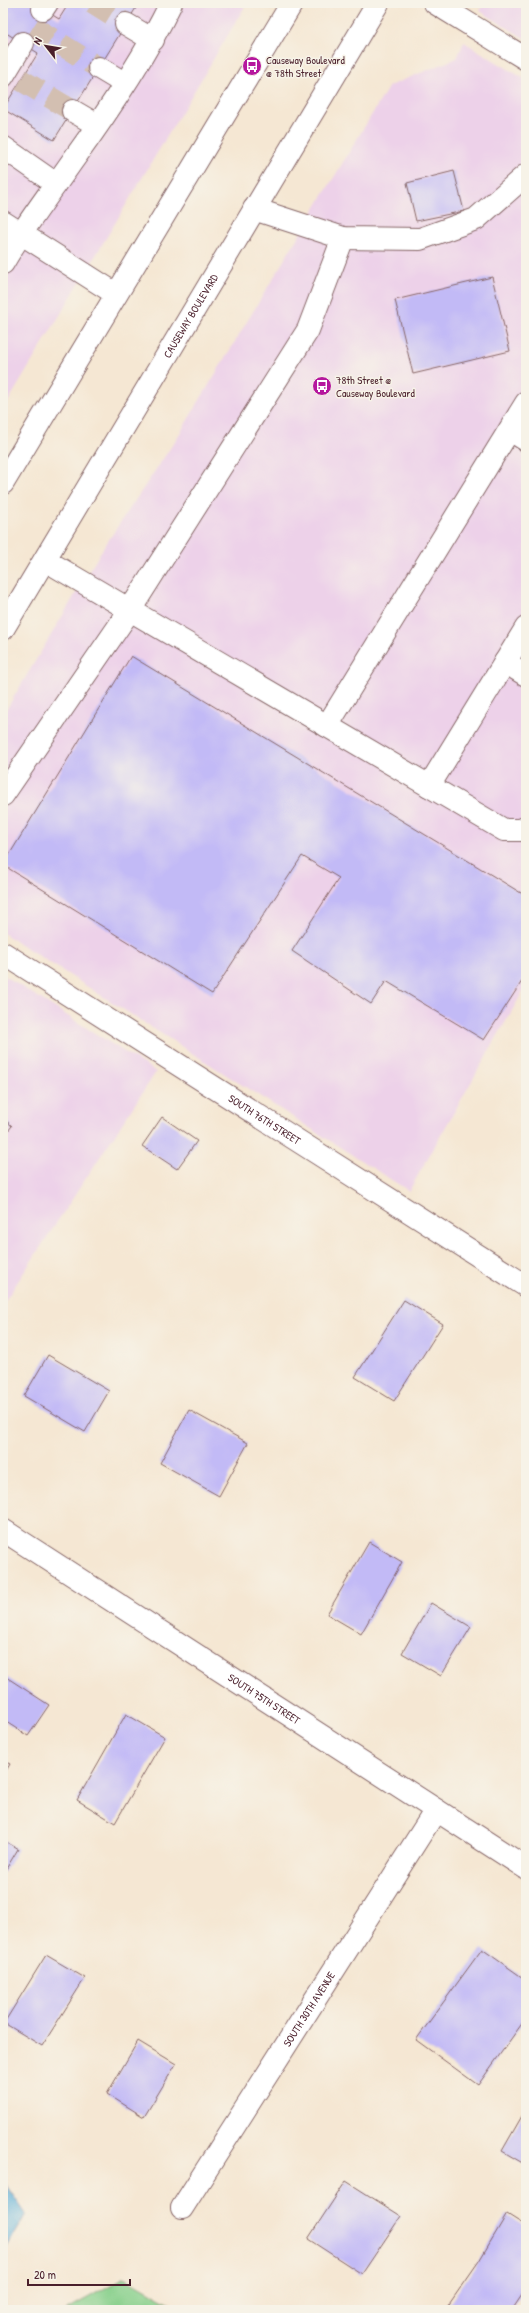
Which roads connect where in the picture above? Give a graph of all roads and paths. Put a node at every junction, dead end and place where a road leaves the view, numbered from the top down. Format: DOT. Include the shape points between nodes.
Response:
graph roads {
  1 [pos="171,3"];
  2 [pos="292,3"];
  3 [pos="378,3"];
  4 [pos="435,3"];
  5 [pos="126,24"];
  6 [pos="153,40"];
  7 [pos="23,43"];
  8 [pos="526,60"];
  9 [pos="99,68"];
  10 [pos="10,76"];
  11 [pos="124,83"];
  12 [pos="72,111"];
  13 [pos="97,125"];
  14 [pos="3,147"];
  15 [pos="525,177"];
  16 [pos="56,184"];
  17 [pos="254,209"];
  18 [pos="12,227"];
  19 [pos="342,238"];
  20 [pos="3,263"];
  21 [pos="116,294"];
  22 [pos="526,403"];
  23 [pos="518,435"];
  24 [pos="3,483"];
  25 [pos="44,560"];
  26 [pos="130,610"];
  27 [pos="526,628"];
  28 [pos="3,629"];
  29 [pos="505,662"];
  30 [pos="526,675"];
  31 [pos="327,726"];
  32 [pos="429,786"];
  33 [pos="3,795"];
  34 [pos="526,827"];
  35 [pos="3,954"];
  36 [pos="526,1286"];
  37 [pos="3,1530"];
  38 [pos="436,1810"];
  39 [pos="526,1868"];
  40 [pos="182,2208"];
  1 -- 6 [label="street"];
  2 -- 21 [label="street"];
  3 -- 17 [label="street, CAUSEWAY BOULEVARD"];
  4 -- 8 [label="street"];
  5 -- 6 [label="street"];
  6 -- 11 [label="street"];
  7 -- 10 [label="street"];
  9 -- 11 [label="street"];
  11 -- 13 [label="street"];
  12 -- 13 [label="street"];
  13 -- 16 [label="street"];
  14 -- 16 [label="street"];
  15 -- 19 [label="street" via="476,219 420,239"];
  16 -- 18 [label="street"];
  17 -- 19 [label="street"];
  17 -- 25 [label="street, CAUSEWAY BOULEVARD"];
  18 -- 20 [label="street"];
  18 -- 21 [label="street"];
  19 -- 26 [label="street" via="308,330"];
  21 -- 24 [label="street"];
  22 -- 23 [label="street"];
  23 -- 31 [label="street"];
  25 -- 26 [label="street"];
  25 -- 28 [label="street, CAUSEWAY BOULEVARD"];
  26 -- 31 [label="street"];
  26 -- 33 [label="street"];
  27 -- 29 [label="street"];
  29 -- 30 [label="street"];
  29 -- 32 [label="street"];
  31 -- 32 [label="street"];
  32 -- 34 [label="street" via="504,830 522,830"];
  35 -- 36 [label="street, SOUTH 76TH STREET"];
  37 -- 38 [label="street, SOUTH 75TH STREET"];
  38 -- 39 [label="street, SOUTH 75TH STREET"];
  38 -- 40 [label="street, SOUTH 30TH AVENUE"];
}
